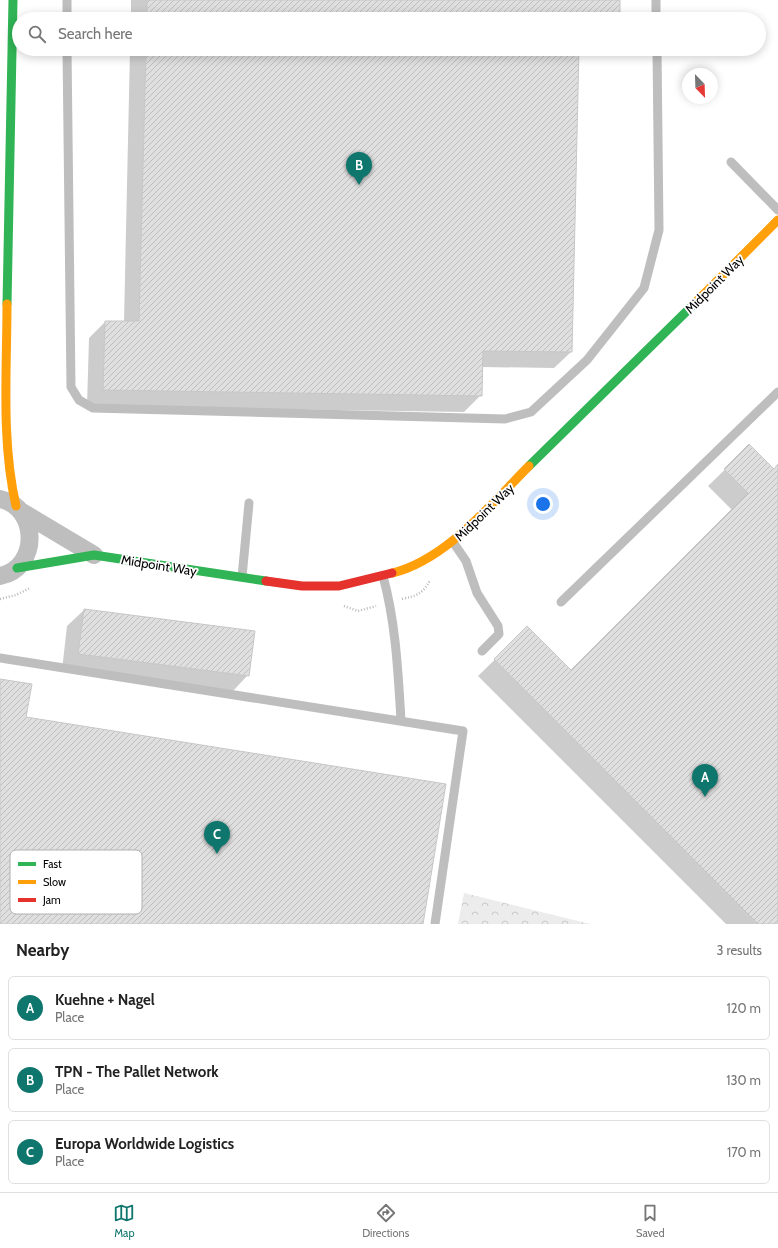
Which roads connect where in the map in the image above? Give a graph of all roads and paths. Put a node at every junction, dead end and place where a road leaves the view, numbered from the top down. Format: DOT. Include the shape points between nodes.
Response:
graph roads {
  1 [pos="13,0"];
  2 [pos="67,0"];
  3 [pos="656,0"];
  4 [pos="13,12"];
  5 [pos="67,12"];
  6 [pos="656,12"];
  7 [pos="12,30"];
  8 [pos="67,56"];
  9 [pos="657,56"];
  10 [pos="731,162"];
  11 [pos="778,210"];
  12 [pos="778,220"];
  13 [pos="3,301"];
  14 [pos="778,392"];
  15 [pos="3,441"];
  16 [pos="249,503"];
  17 [pos="13,506"];
  18 [pos="453,542"];
  19 [pos="94,555"];
  20 [pos="5,574"];
  21 [pos="433,575"];
  22 [pos="383,576"];
  23 [pos="242,577"];
  24 [pos="36,584"];
  25 [pos="0,599"];
  26 [pos="390,602"];
  27 [pos="561,602"];
  28 [pos="337,604"];
  29 [pos="482,651"];
  30 [pos="0,658"];
  31 [pos="401,720"];
  32 [pos="435,924"];
  1 -- 4 [label="street"];
  2 -- 5 [label="lane"];
  3 -- 6 [label="lane"];
  7 -- 13 [label="street"];
  8 -- 9 [label="lane" via="71,387 79,400 93,408 505,419 531,412 581,366 644,288 659,230"];
  10 -- 11 [label="lane"];
  12 -- 18 [label="street, Midpoint Way"];
  13 -- 15 [label="street"];
  14 -- 27 [label="lane"];
  15 -- 17 [label="street"];
  16 -- 23 [label="lane"];
  17 -- 19 [label="street, Midpoint Way"];
  17 -- 20 [label="street" via="29,524 31,540 27,555"];
  18 -- 22 [label="street, Midpoint Way" via="405,570"];
  18 -- 29 [label="lane" via="466,561 477,593 498,626 499,634"];
  19 -- 20 [label="street, Midpoint Way"];
  19 -- 23 [label="street, Midpoint Way"];
  21 -- 26 [label="path" via="425,590 419,595"];
  22 -- 23 [label="street, Midpoint Way" via="339,586 309,586"];
  22 -- 26 [label="lane"];
  24 -- 25 [label="path" via="16,596"];
  26 -- 28 [label="path" via="358,611"];
  26 -- 31 [label="lane" via="397,651"];
  30 -- 31 [label="lane"];
  31 -- 32 [label="lane" via="463,732"];
}
